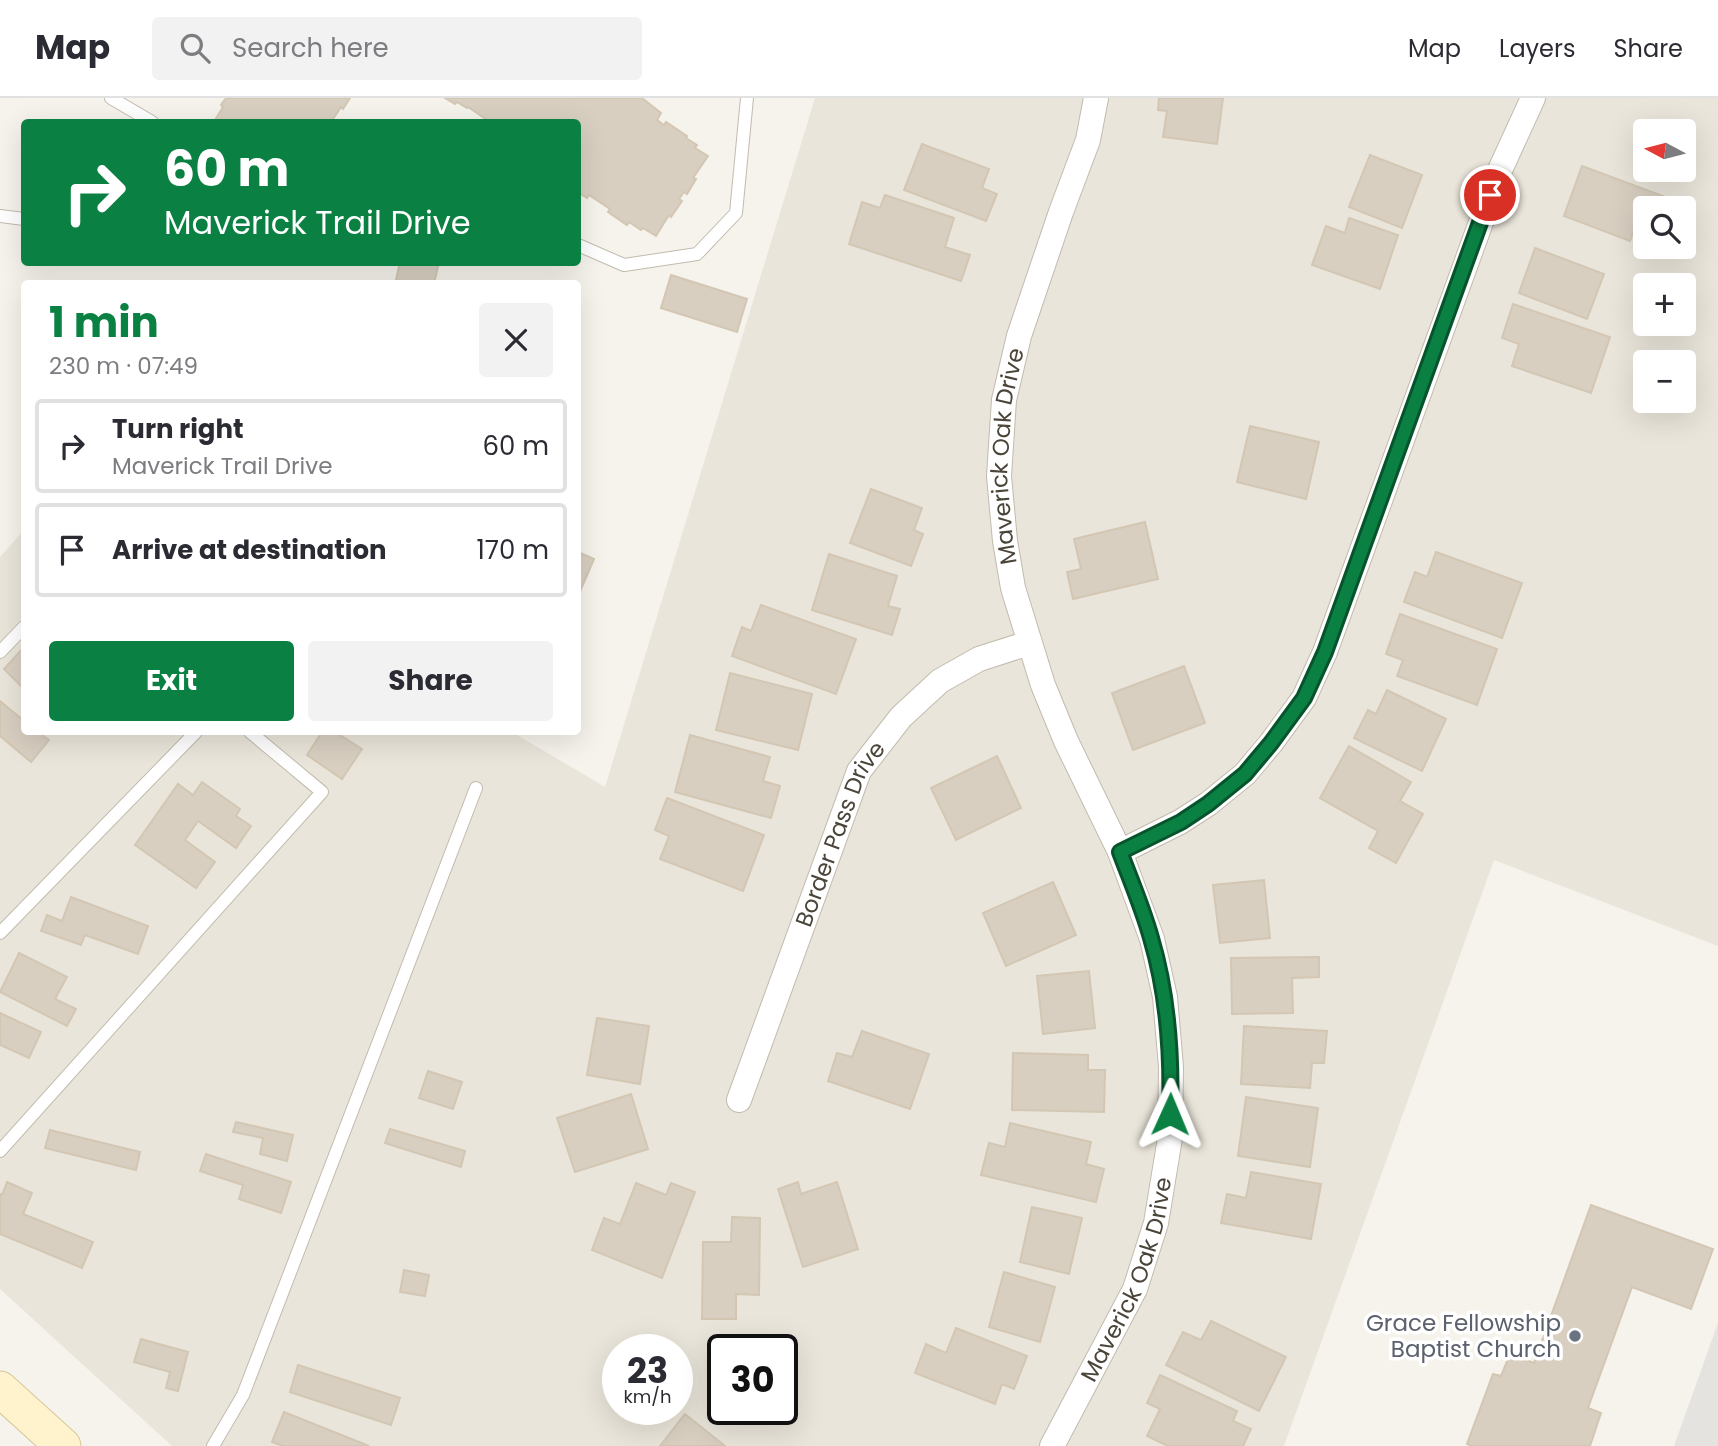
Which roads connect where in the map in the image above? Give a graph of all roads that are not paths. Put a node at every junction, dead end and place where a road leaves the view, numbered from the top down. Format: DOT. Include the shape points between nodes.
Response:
graph roads {
  1 [pos="111,98"];
  2 [pos="747,98"];
  3 [pos="1096,98"];
  4 [pos="1533,98"];
  5 [pos="147,119"];
  6 [pos="0,216"];
  7 [pos="21,219"];
  8 [pos="581,246"];
  9 [pos="21,630"];
  10 [pos="1029,643"];
  11 [pos="0,652"];
  12 [pos="193,735"];
  13 [pos="254,735"];
  14 [pos="476,788"];
  15 [pos="1120,852"];
  16 [pos="0,933"];
  17 [pos="739,1100"];
  18 [pos="0,1151"];
  19 [pos="0,1389"];
  20 [pos="64,1446"];
  21 [pos="214,1446"];
  22 [pos="1052,1446"];
  1 -- 5 [label="lane"];
  2 -- 8 [label="lane" via="736,212 697,254 624,265"];
  3 -- 10 [label="street, Maverick Oak Drive" via="1088,140 1019,336 1004,400 999,476 1004,541"];
  4 -- 15 [label="street" via="1500,170 1325,652 1304,698 1245,774 1181,822"];
  6 -- 7 [label="lane"];
  9 -- 11 [label="lane"];
  10 -- 15 [label="street, Maverick Oak Drive" via="1066,741"];
  10 -- 17 [label="street, Border Pass Drive" via="979,659 940,681 901,717 859,771"];
  12 -- 16 [label="lane"];
  13 -- 18 [label="lane" via="322,792"];
  14 -- 21 [label="lane" via="243,1395"];
  15 -- 22 [label="street, Maverick Oak Drive" via="1152,939 1165,997 1171,1067 1170,1138 1156,1223 1135,1289"];
  19 -- 20 [label="main road"];
}
